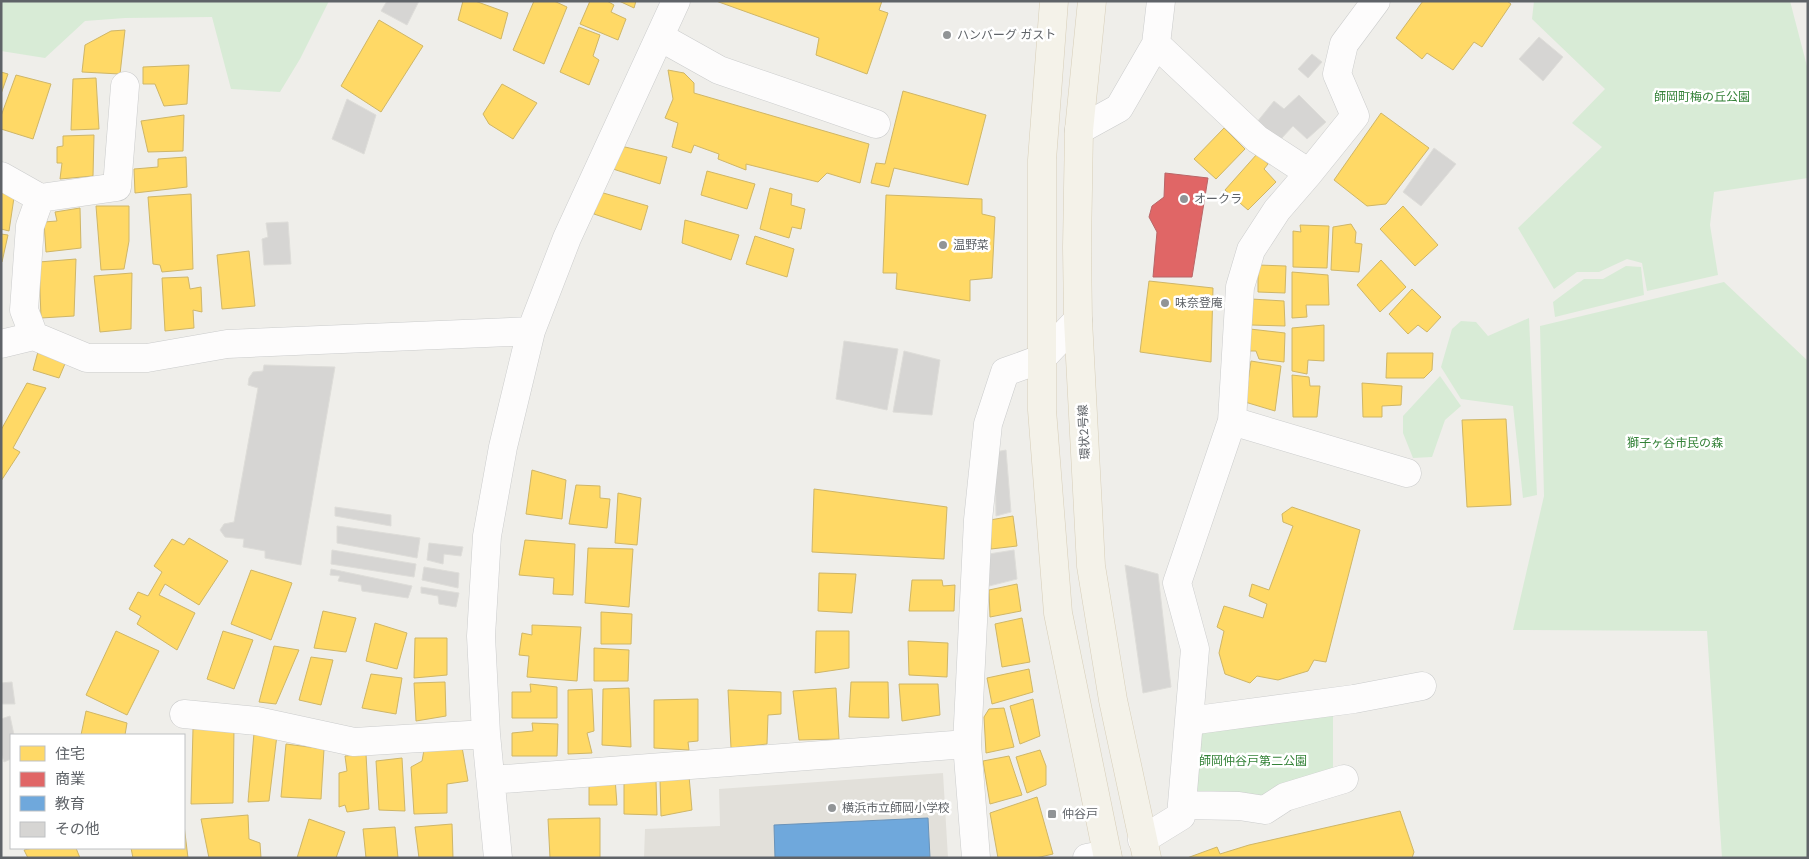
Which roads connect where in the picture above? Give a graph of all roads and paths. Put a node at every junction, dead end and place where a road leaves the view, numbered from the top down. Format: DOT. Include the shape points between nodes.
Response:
graph roads {
  1 [pos="676,1"];
  2 [pos="1054,1"];
  3 [pos="1092,1"];
  4 [pos="1161,1"];
  5 [pos="1376,1"];
  6 [pos="660,37"];
  7 [pos="1156,44"];
  8 [pos="125,86"];
  9 [pos="876,124"];
  10 [pos="1079,130"];
  11 [pos="1309,172"];
  12 [pos="1,176"];
  13 [pos="40,198"];
  14 [pos="1078,320"];
  15 [pos="531,331"];
  16 [pos="34,336"];
  17 [pos="1,344"];
  18 [pos="1041,358"];
  19 [pos="1232,422"];
  20 [pos="1407,473"];
  21 [pos="1422,686"];
  22 [pos="184,714"];
  23 [pos="1189,721"];
  24 [pos="486,734"];
  25 [pos="966,744"];
  26 [pos="1344,779"];
  27 [pos="491,780"];
  28 [pos="1182,805"];
  29 [pos="1144,849"];
  30 [pos="1101,856"];
  31 [pos="498,858"];
  32 [pos="976,858"];
  1 -- 6 [label="street"];
  2 -- 18 [label="main road" via="1042,160"];
  3 -- 10 [label="main road, 環状2号線"];
  4 -- 7 [label="street"];
  5 -- 11 [label="street" via="1344,44 1337,74 1355,116"];
  6 -- 9 [label="street" via="719,70"];
  6 -- 15 [label="street" via="566,238"];
  7 -- 10 [label="street" via="1119,108"];
  7 -- 11 [label="street" via="1258,139"];
  8 -- 13 [label="street" via="118,187"];
  10 -- 14 [label="main road, 環状2号線"];
  11 -- 19 [label="street" via="1277,210 1251,250 1240,286"];
  12 -- 13 [label="street"];
  13 -- 16 [label="street" via="30,226 24,310"];
  14 -- 18 [label="street"];
  14 -- 29 [label="main road, 環状2号線" via="1091,566 1113,700"];
  15 -- 16 [label="street" via="227,344 147,358 87,358"];
  15 -- 24 [label="street" via="487,536 481,636"];
  16 -- 17 [label="street"];
  18 -- 25 [label="street" via="1005,372 988,424 978,520"];
  18 -- 30 [label="main road" via="1058,613"];
  19 -- 20 [label="street"];
  19 -- 23 [label="street" via="1177,583 1195,649"];
  21 -- 23 [label="street" via="1354,699"];
  22 -- 24 [label="street" via="257,721 354,742"];
  23 -- 28 [label="street"];
  24 -- 27 [label="street"];
  25 -- 27 [label="street"];
  25 -- 32 [label="street"];
  26 -- 28 [label="street" via="1285,798 1265,810"];
  27 -- 31 [label="street"];
  28 -- 29 [label="street" via="1181,816"];
}
